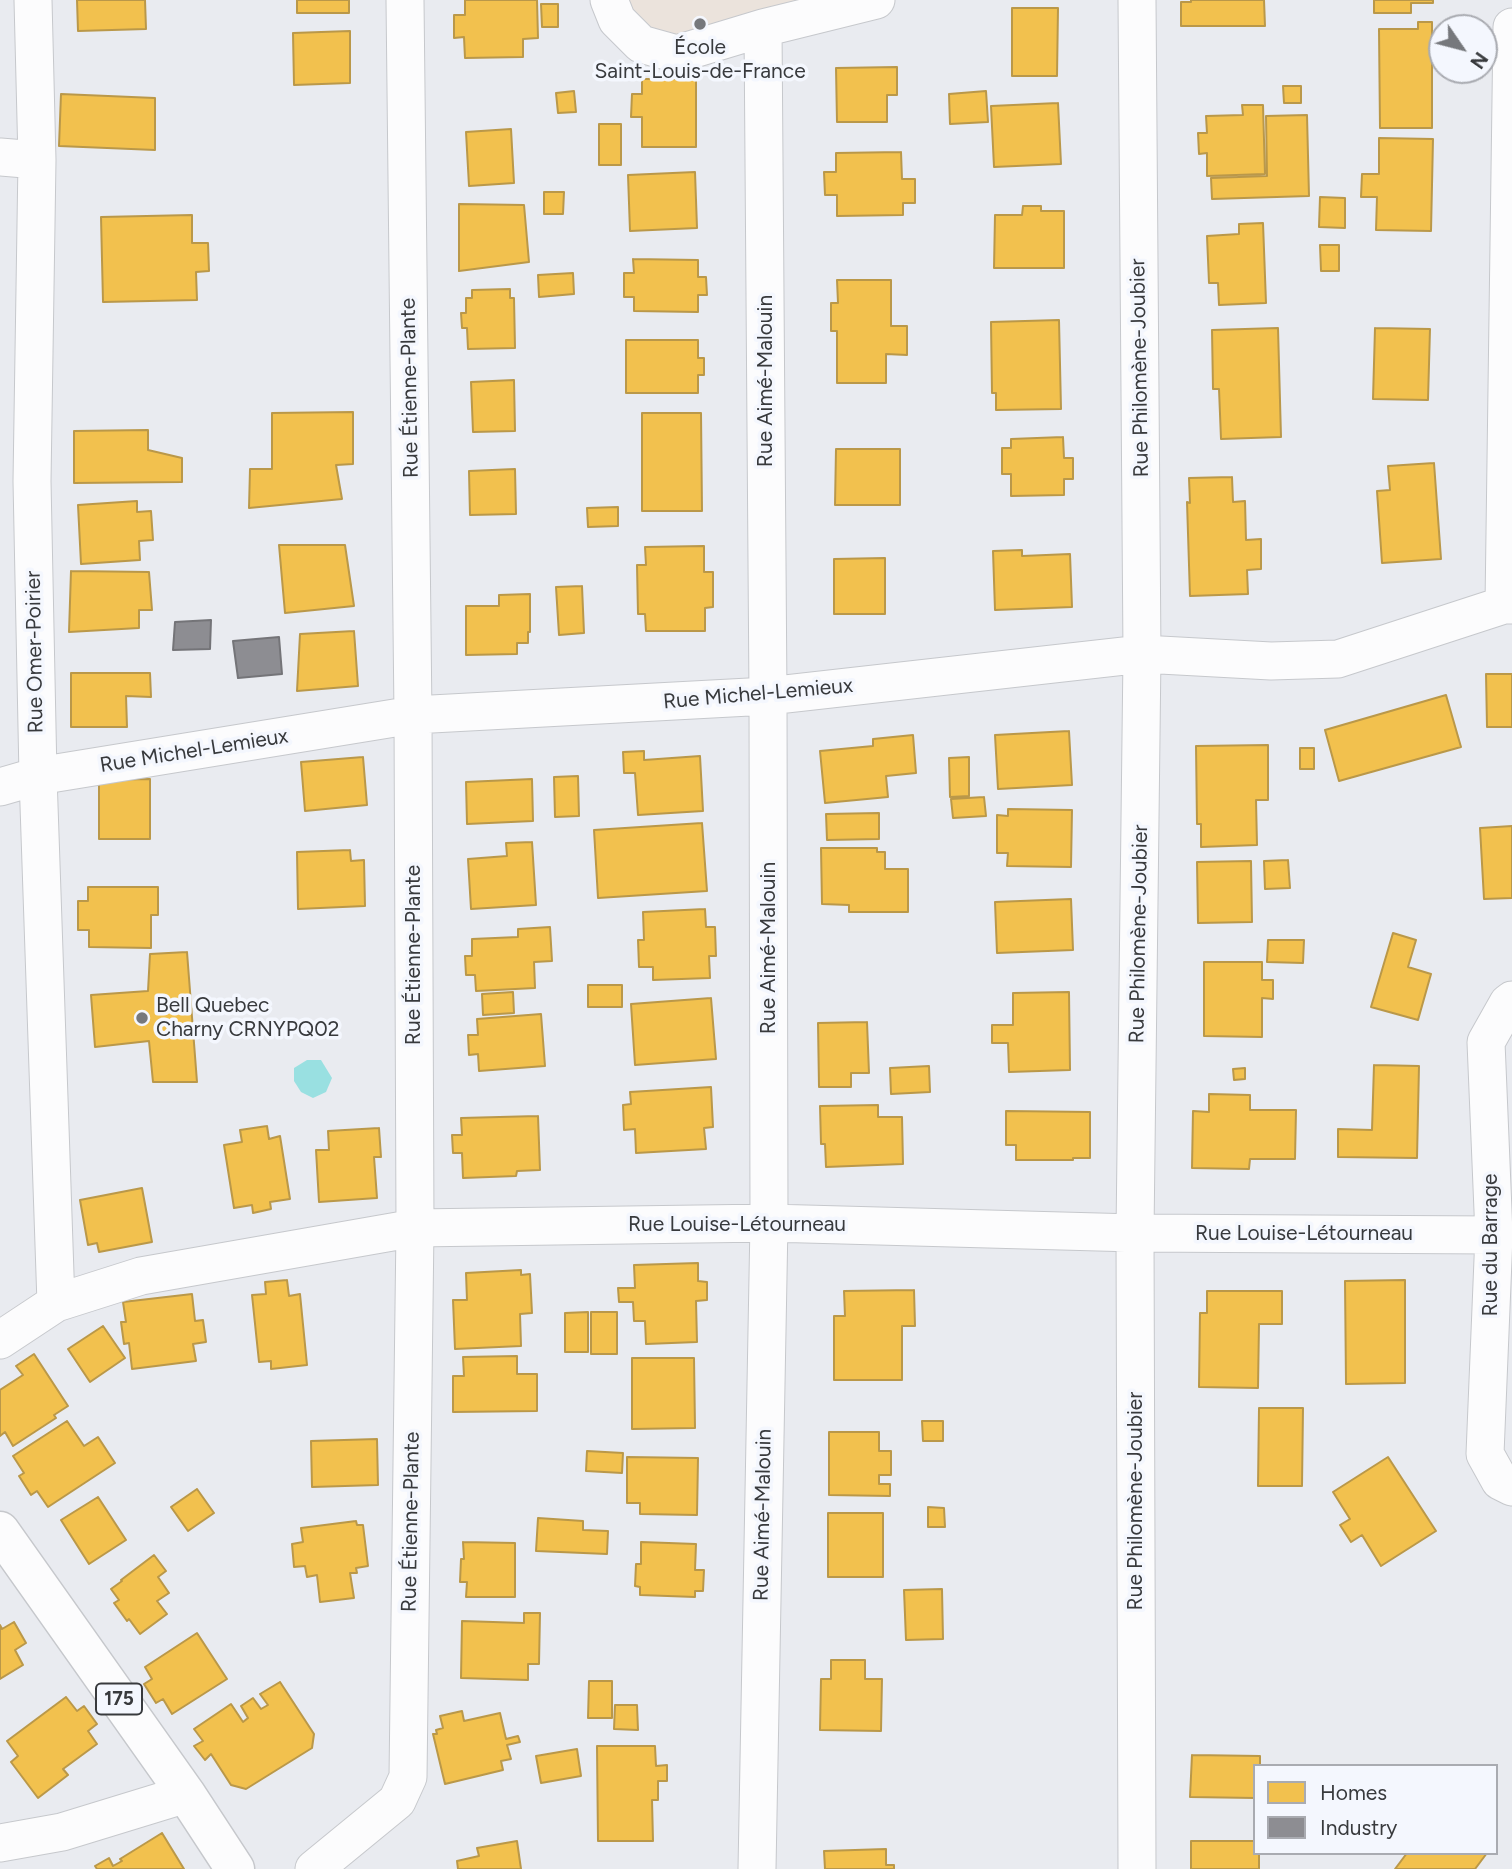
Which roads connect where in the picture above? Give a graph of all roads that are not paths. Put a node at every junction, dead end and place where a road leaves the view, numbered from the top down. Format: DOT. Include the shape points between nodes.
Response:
graph roads {
  1 [pos="33,0"];
  2 [pos="405,0"];
  3 [pos="609,0"];
  4 [pos="876,0"];
  5 [pos="1137,0"];
  6 [pos="1512,27"];
  7 [pos="763,28"];
  8 [pos="0,157"];
  9 [pos="37,160"];
  10 [pos="1508,605"];
  11 [pos="1142,654"];
  12 [pos="768,696"];
  13 [pos="414,715"];
  14 [pos="38,776"];
  15 [pos="0,787"];
  16 [pos="1512,1000"];
  17 [pos="769,1223"];
  18 [pos="415,1228"];
  19 [pos="1135,1233"];
  20 [pos="1494,1234"];
  21 [pos="56,1303"];
  22 [pos="0,1340"];
  23 [pos="1512,1488"];
  24 [pos="0,1531"];
  25 [pos="186,1794"];
  26 [pos="0,1843"];
  27 [pos="235,1869"];
  28 [pos="314,1869"];
  29 [pos="757,1869"];
  30 [pos="1137,1869"];
  1 -- 9 [label="street, Rue Omer-Poirier"];
  2 -- 13 [label="street, Rue Étienne-Plante"];
  3 -- 7 [label="street" via="617,20 641,44 677,54"];
  4 -- 7 [label="street"];
  5 -- 11 [label="street, Rue Philomène-Joubier"];
  6 -- 10 [label="street"];
  7 -- 12 [label="street, Rue Aimé-Malouin"];
  8 -- 9 [label="street"];
  9 -- 14 [label="street, Rue Omer-Poirier" via="32,481"];
  10 -- 11 [label="street, Rue Michel-Lemieux" via="1338,659 1271,661"];
  11 -- 12 [label="street, Rue Michel-Lemieux"];
  11 -- 19 [label="street, Rue Philomène-Joubier"];
  12 -- 13 [label="street, Rue Michel-Lemieux"];
  12 -- 17 [label="street, Rue Aimé-Malouin"];
  13 -- 14 [label="street, Rue Michel-Lemieux"];
  13 -- 18 [label="street, Rue Étienne-Plante"];
  14 -- 15 [label="street, Rue Michel-Lemieux"];
  14 -- 21 [label="street, Rue Omer-Poirier"];
  16 -- 20 [label="street, Rue du Barrage" via="1486,1042"];
  17 -- 18 [label="street, Rue Louise-Létourneau"];
  17 -- 19 [label="street, Rue Louise-Létourneau"];
  17 -- 29 [label="street, Rue Aimé-Malouin"];
  18 -- 21 [label="street, Rue Louise-Létourneau" via="141,1276"];
  18 -- 28 [label="street, Rue Étienne-Plante" via="408,1777 397,1801"];
  19 -- 20 [label="street, Rue Louise-Létourneau"];
  19 -- 30 [label="street, Rue Philomène-Joubier"];
  20 -- 23 [label="street, Rue du Barrage" via="1485,1454 1500,1481"];
  21 -- 22 [label="street, Rue Louise-Létourneau"];
  24 -- 25 [label="main road, 175"];
  25 -- 26 [label="street" via="62,1832"];
  25 -- 27 [label="main road, 175"];
}
